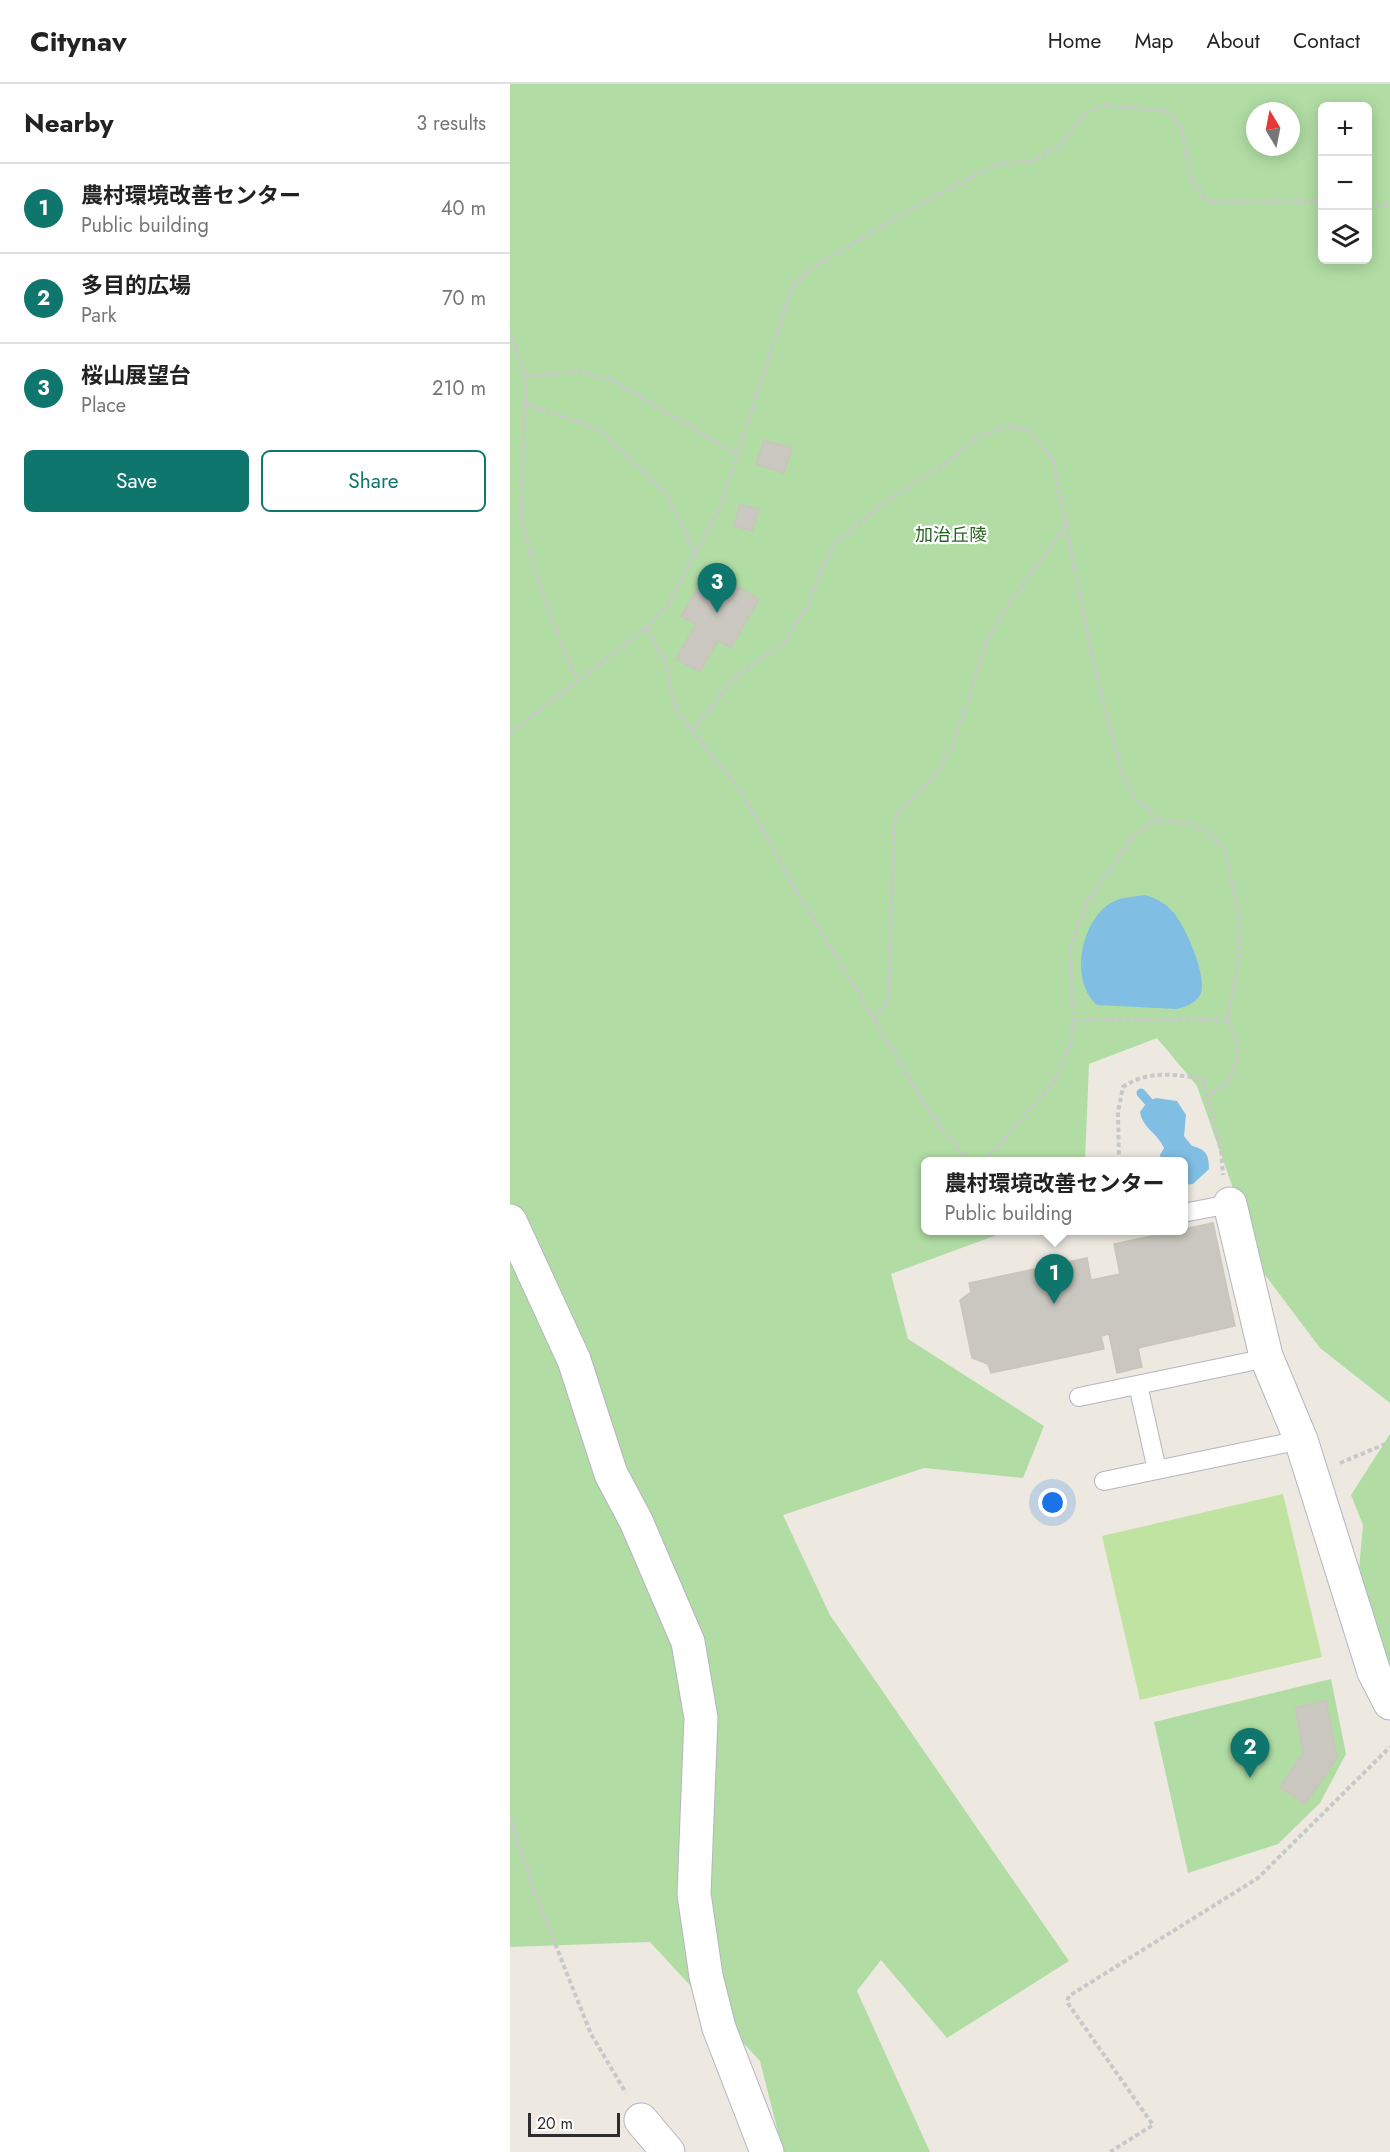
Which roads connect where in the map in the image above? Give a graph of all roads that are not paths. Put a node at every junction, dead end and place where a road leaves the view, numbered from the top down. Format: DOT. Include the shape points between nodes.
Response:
graph roads {
  1 [pos="1227,1204"];
  2 [pos="1188,1212"];
  3 [pos="510,1221"];
  4 [pos="1267,1358"];
  5 [pos="1138,1384"];
  6 [pos="1080,1397"];
  7 [pos="1300,1440"];
  8 [pos="1156,1470"];
  9 [pos="1104,1481"];
  10 [pos="1390,1703"];
  11 [pos="641,2120"];
  12 [pos="668,2152"];
  13 [pos="767,2152"];
  1 -- 2 [label="lane"];
  1 -- 4 [label="street"];
  3 -- 13 [label="street" via="574,1360 611,1474 636,1521 688,1642 701,1718 694,1894 706,1976 719,2028"];
  4 -- 5 [label="lane"];
  4 -- 7 [label="street"];
  5 -- 6 [label="lane"];
  5 -- 8 [label="lane"];
  7 -- 8 [label="lane"];
  7 -- 10 [label="street" via="1374,1672"];
  8 -- 9 [label="lane"];
  11 -- 12 [label="street"];
}
